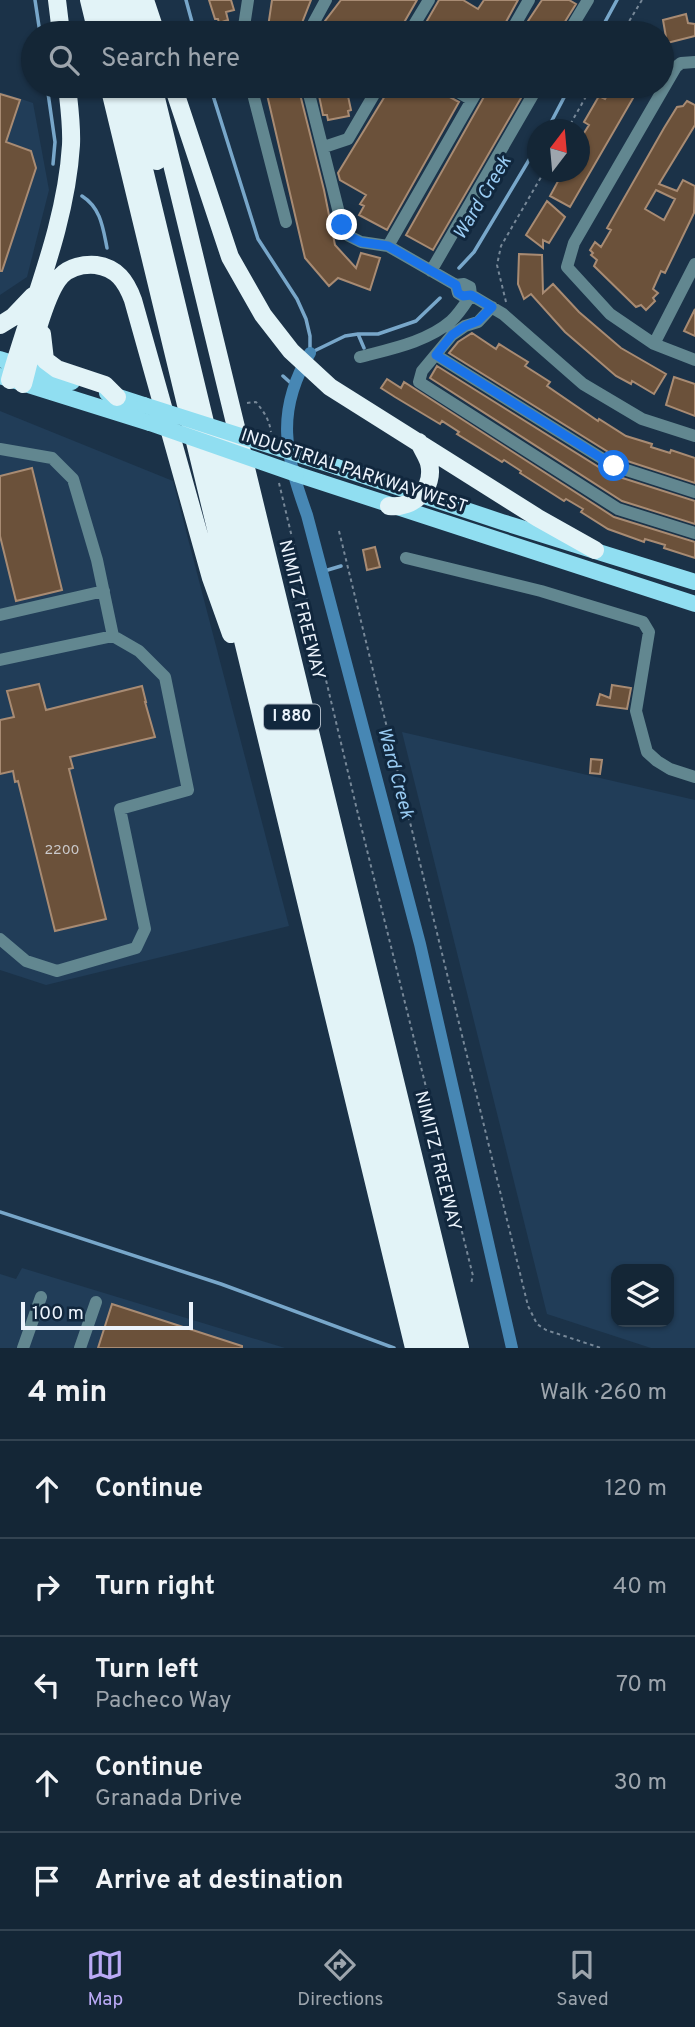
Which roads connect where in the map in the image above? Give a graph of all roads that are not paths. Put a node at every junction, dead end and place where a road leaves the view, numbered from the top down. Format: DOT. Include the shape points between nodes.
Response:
graph roads {
  1 [pos="57,0"];
  2 [pos="89,0"];
  3 [pos="103,0"];
  4 [pos="118,0"];
  5 [pos="133,0"];
  6 [pos="145,0"];
  7 [pos="248,0"];
  8 [pos="326,0"];
  9 [pos="429,0"];
  10 [pos="529,0"];
  11 [pos="588,0"];
  12 [pos="60,21"];
  13 [pos="94,21"];
  14 [pos="108,21"];
  15 [pos="123,21"];
  16 [pos="138,21"];
  17 [pos="152,21"];
  18 [pos="245,21"];
  19 [pos="315,21"];
  20 [pos="416,21"];
  21 [pos="517,21"];
  22 [pos="575,21"];
  23 [pos="695,62"];
  24 [pos="674,70"];
  25 [pos="68,98"];
  26 [pos="112,98"];
  27 [pos="127,98"];
  28 [pos="142,98"];
  29 [pos="156,98"];
  30 [pos="177,98"];
  31 [pos="254,98"];
  32 [pos="310,98"];
  33 [pos="372,98"];
  34 [pos="469,98"];
  35 [pos="531,98"];
  36 [pos="658,98"];
  37 [pos="472,100"];
  38 [pos="324,147"];
  39 [pos="286,222"];
  40 [pos="388,246"];
  41 [pos="695,264"];
  42 [pos="431,271"];
  43 [pos="37,291"];
  44 [pos="471,295"];
  45 [pos="498,310"];
  46 [pos="41,324"];
  47 [pos="0,325"];
  48 [pos="654,344"];
  49 [pos="436,355"];
  50 [pos="360,357"];
  51 [pos="695,360"];
  52 [pos="13,372"];
  53 [pos="117,397"];
  54 [pos="695,436"];
  55 [pos="419,442"];
  56 [pos="0,449"];
  57 [pos="695,492"];
  58 [pos="421,494"];
  59 [pos="388,506"];
  60 [pos="695,533"];
  61 [pos="596,550"];
  62 [pos="406,558"];
  63 [pos="695,582"];
  64 [pos="104,591"];
  65 [pos="695,604"];
  66 [pos="0,615"];
  67 [pos="113,636"];
  68 [pos="0,660"];
  69 [pos="258,709"];
  70 [pos="695,777"];
  71 [pos="0,939"];
  72 [pos="41,1297"];
  73 [pos="96,1302"];
  74 [pos="23,1348"];
  75 [pos="80,1348"];
  76 [pos="414,1348"];
  77 [pos="428,1348"];
  78 [pos="444,1348"];
  79 [pos="460,1348"];
  1 -- 12 [label="highway"];
  2 -- 13 [label="highway"];
  3 -- 14 [label="highway"];
  4 -- 15 [label="highway"];
  5 -- 16 [label="highway"];
  6 -- 17 [label="highway"];
  7 -- 18 [label="street"];
  8 -- 19 [label="street"];
  9 -- 20 [label="street"];
  10 -- 21 [label="street"];
  11 -- 22 [label="street"];
  23 -- 24 [label="street" via="681,63"];
  25 -- 43 [label="highway" via="71,144 65,193"];
  26 -- 69 [label="highway, I 880"];
  27 -- 77 [label="highway, I 880"];
  28 -- 78 [label="highway, I 880"];
  29 -- 79 [label="highway, NIMITZ FREEWAY / I 880"];
  30 -- 55 [label="highway" via="230,257 263,315 291,351 330,387"];
  31 -- 39 [label="street"];
  32 -- 38 [label="street"];
  33 -- 38 [label="street" via="348,139"];
  34 -- 37 [label="street"];
  35 -- 42 [label="street"];
  36 -- 48 [label="street" via="574,243 567,267 610,314"];
  37 -- 40 [label="street"];
  38 -- 40 [label="street" via="342,225 349,236"];
  40 -- 42 [label="street"];
  41 -- 48 [label="street"];
  42 -- 44 [label="street" via="470,287"];
  43 -- 47 [label="highway" via="23,309"];
  43 -- 52 [label="highway"];
  44 -- 45 [label="street"];
  44 -- 50 [label="street" via="443,327 396,348"];
  45 -- 49 [label="street" via="452,335"];
  45 -- 54 [label="street" via="583,384 642,419"];
  46 -- 52 [label="highway"];
  46 -- 53 [label="highway" via="45,360 57,369 105,385"];
  46 -- 69 [label="highway" via="55,284 77,267 109,268 129,289 211,578"];
  48 -- 51 [label="street"];
  49 -- 57 [label="street" via="614,466"];
  49 -- 60 [label="street" via="419,376 424,387 618,509"];
  52 -- 53 [label="main road, INDUSTRIAL PARKWAY WEST"];
  52 -- 59 [label="main road, INDUSTRIAL PARKWAY WEST, bridge"];
  53 -- 58 [label="main road, INDUSTRIAL PARKWAY WEST, bridge"];
  55 -- 58 [label="highway" via="430,470 427,488"];
  55 -- 61 [label="highway"];
  56 -- 64 [label="street" via="52,458 73,479"];
  58 -- 59 [label="highway" via="404,505"];
  58 -- 61 [label="main road, INDUSTRIAL PARKWAY WEST"];
  59 -- 65 [label="main road, INDUSTRIAL PARKWAY WEST"];
  61 -- 63 [label="main road, INDUSTRIAL PARKWAY WEST"];
  62 -- 70 [label="street" via="643,622 649,632 636,710 647,752 670,769"];
  64 -- 66 [label="street"];
  64 -- 67 [label="street"];
  67 -- 68 [label="street"];
  67 -- 71 [label="street" via="139,651 165,677 188,790 120,808 145,929 136,948 57,971 26,961"];
  69 -- 76 [label="highway, I 880"];
  72 -- 74 [label="street"];
  73 -- 75 [label="street"];
}
